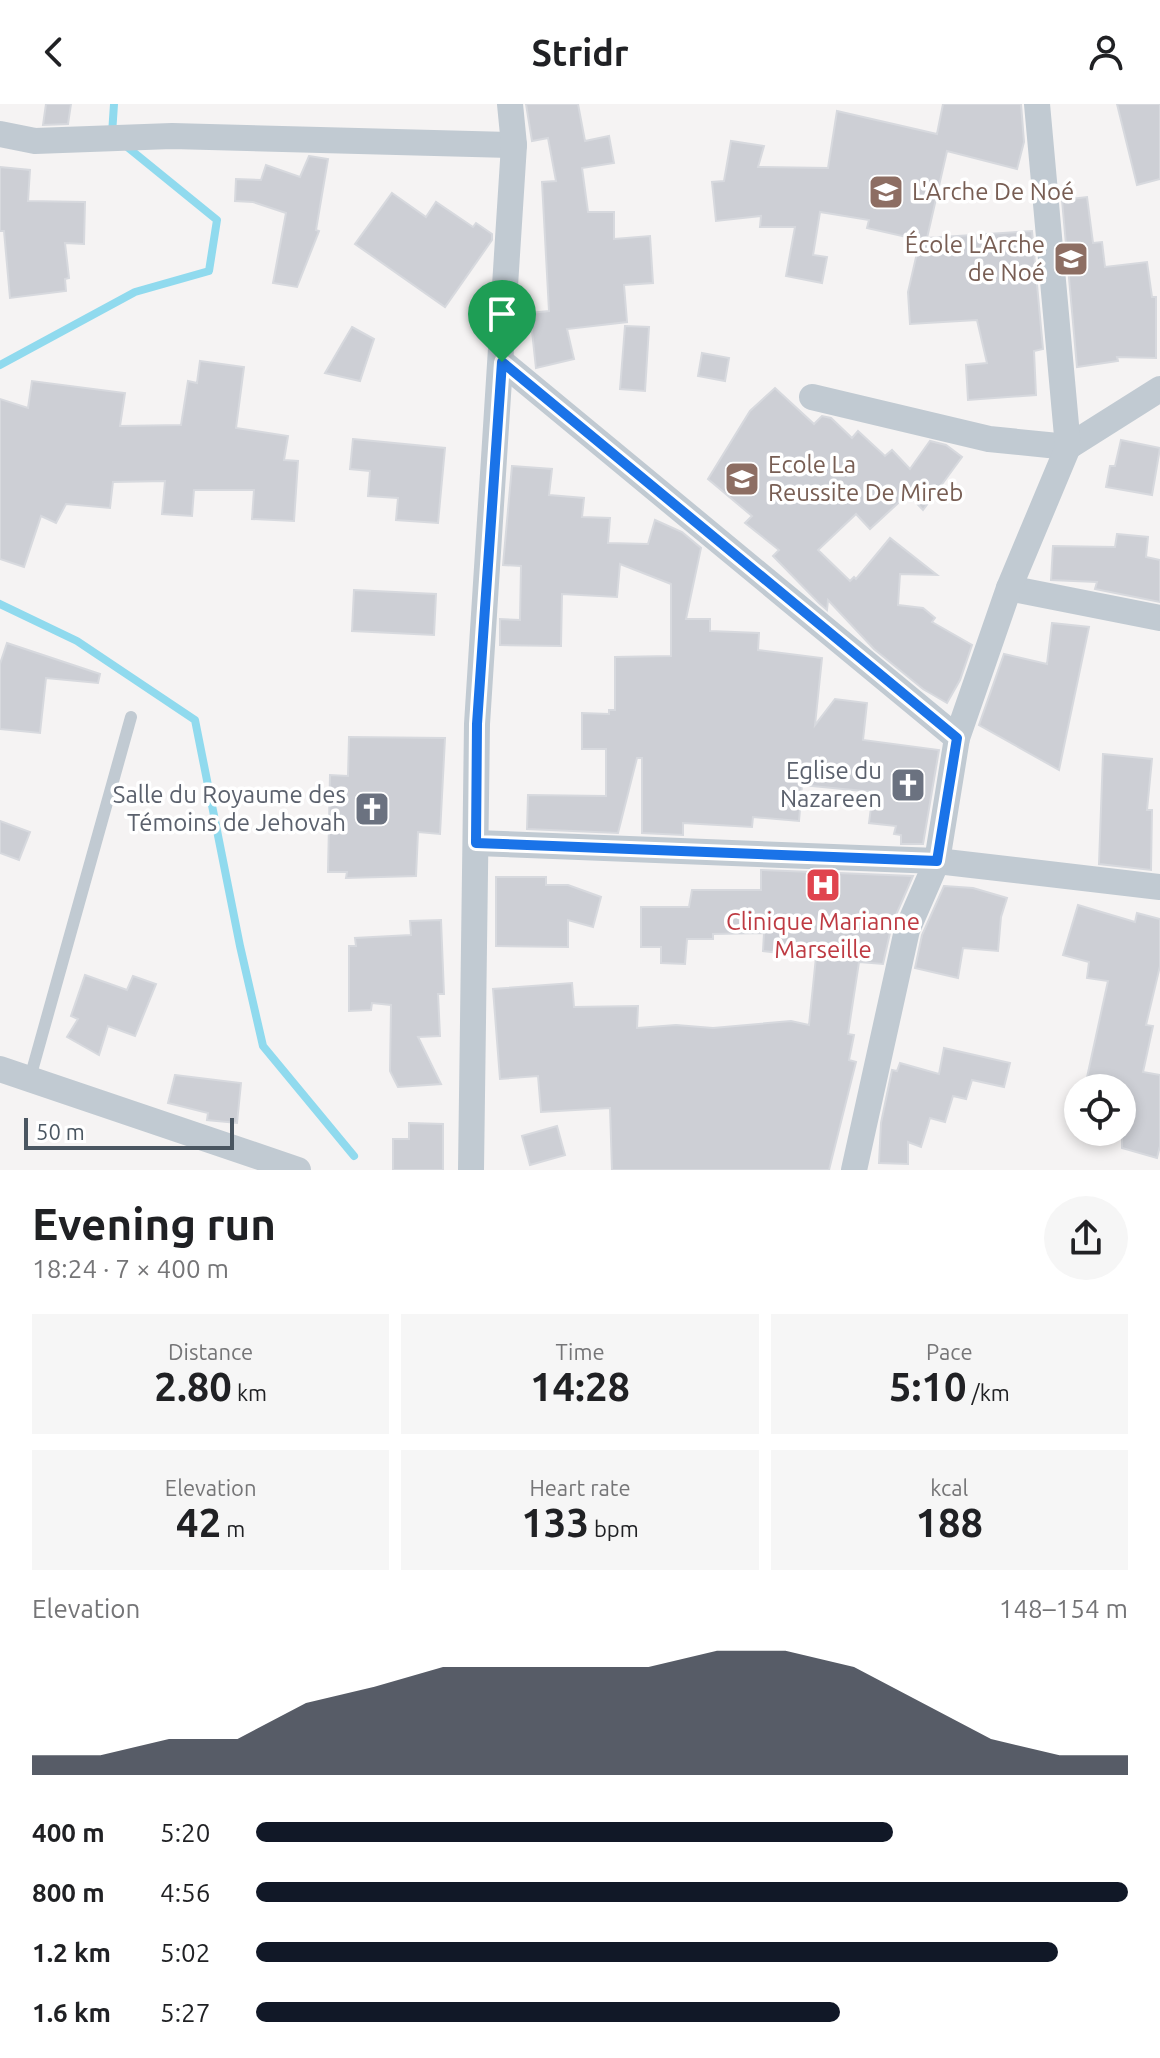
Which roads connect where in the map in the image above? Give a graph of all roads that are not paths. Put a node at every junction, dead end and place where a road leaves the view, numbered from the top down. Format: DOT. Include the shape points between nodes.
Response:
graph roads {
  1 [pos="510,104"];
  2 [pos="1037,104"];
  3 [pos="0,134"];
  4 [pos="514,145"];
  5 [pos="502,362"];
  6 [pos="1160,389"];
  7 [pos="812,397"];
  8 [pos="1148,407"];
  9 [pos="1068,447"];
  10 [pos="1009,588"];
  11 [pos="1160,618"];
  12 [pos="131,717"];
  13 [pos="957,738"];
  14 [pos="476,843"];
  15 [pos="937,861"];
  16 [pos="1160,887"];
  17 [pos="0,1069"];
  18 [pos="30,1078"];
  19 [pos="298,1170"];
  20 [pos="471,1170"];
  21 [pos="854,1170"];
  1 -- 4 [label="street"];
  2 -- 9 [label="street"];
  3 -- 4 [label="street" via="20,140 172,136"];
  4 -- 5 [label="street"];
  5 -- 13 [label="street"];
  5 -- 14 [label="street" via="477,724"];
  6 -- 8 [label="street"];
  7 -- 9 [label="street" via="989,439"];
  8 -- 9 [label="street"];
  9 -- 10 [label="street"];
  10 -- 11 [label="street"];
  10 -- 13 [label="street"];
  12 -- 18 [label="lane"];
  13 -- 15 [label="street"];
  14 -- 15 [label="street"];
  14 -- 20 [label="street"];
  15 -- 16 [label="street"];
  15 -- 21 [label="street" via="907,930"];
  17 -- 18 [label="street"];
  18 -- 19 [label="street"];
}
